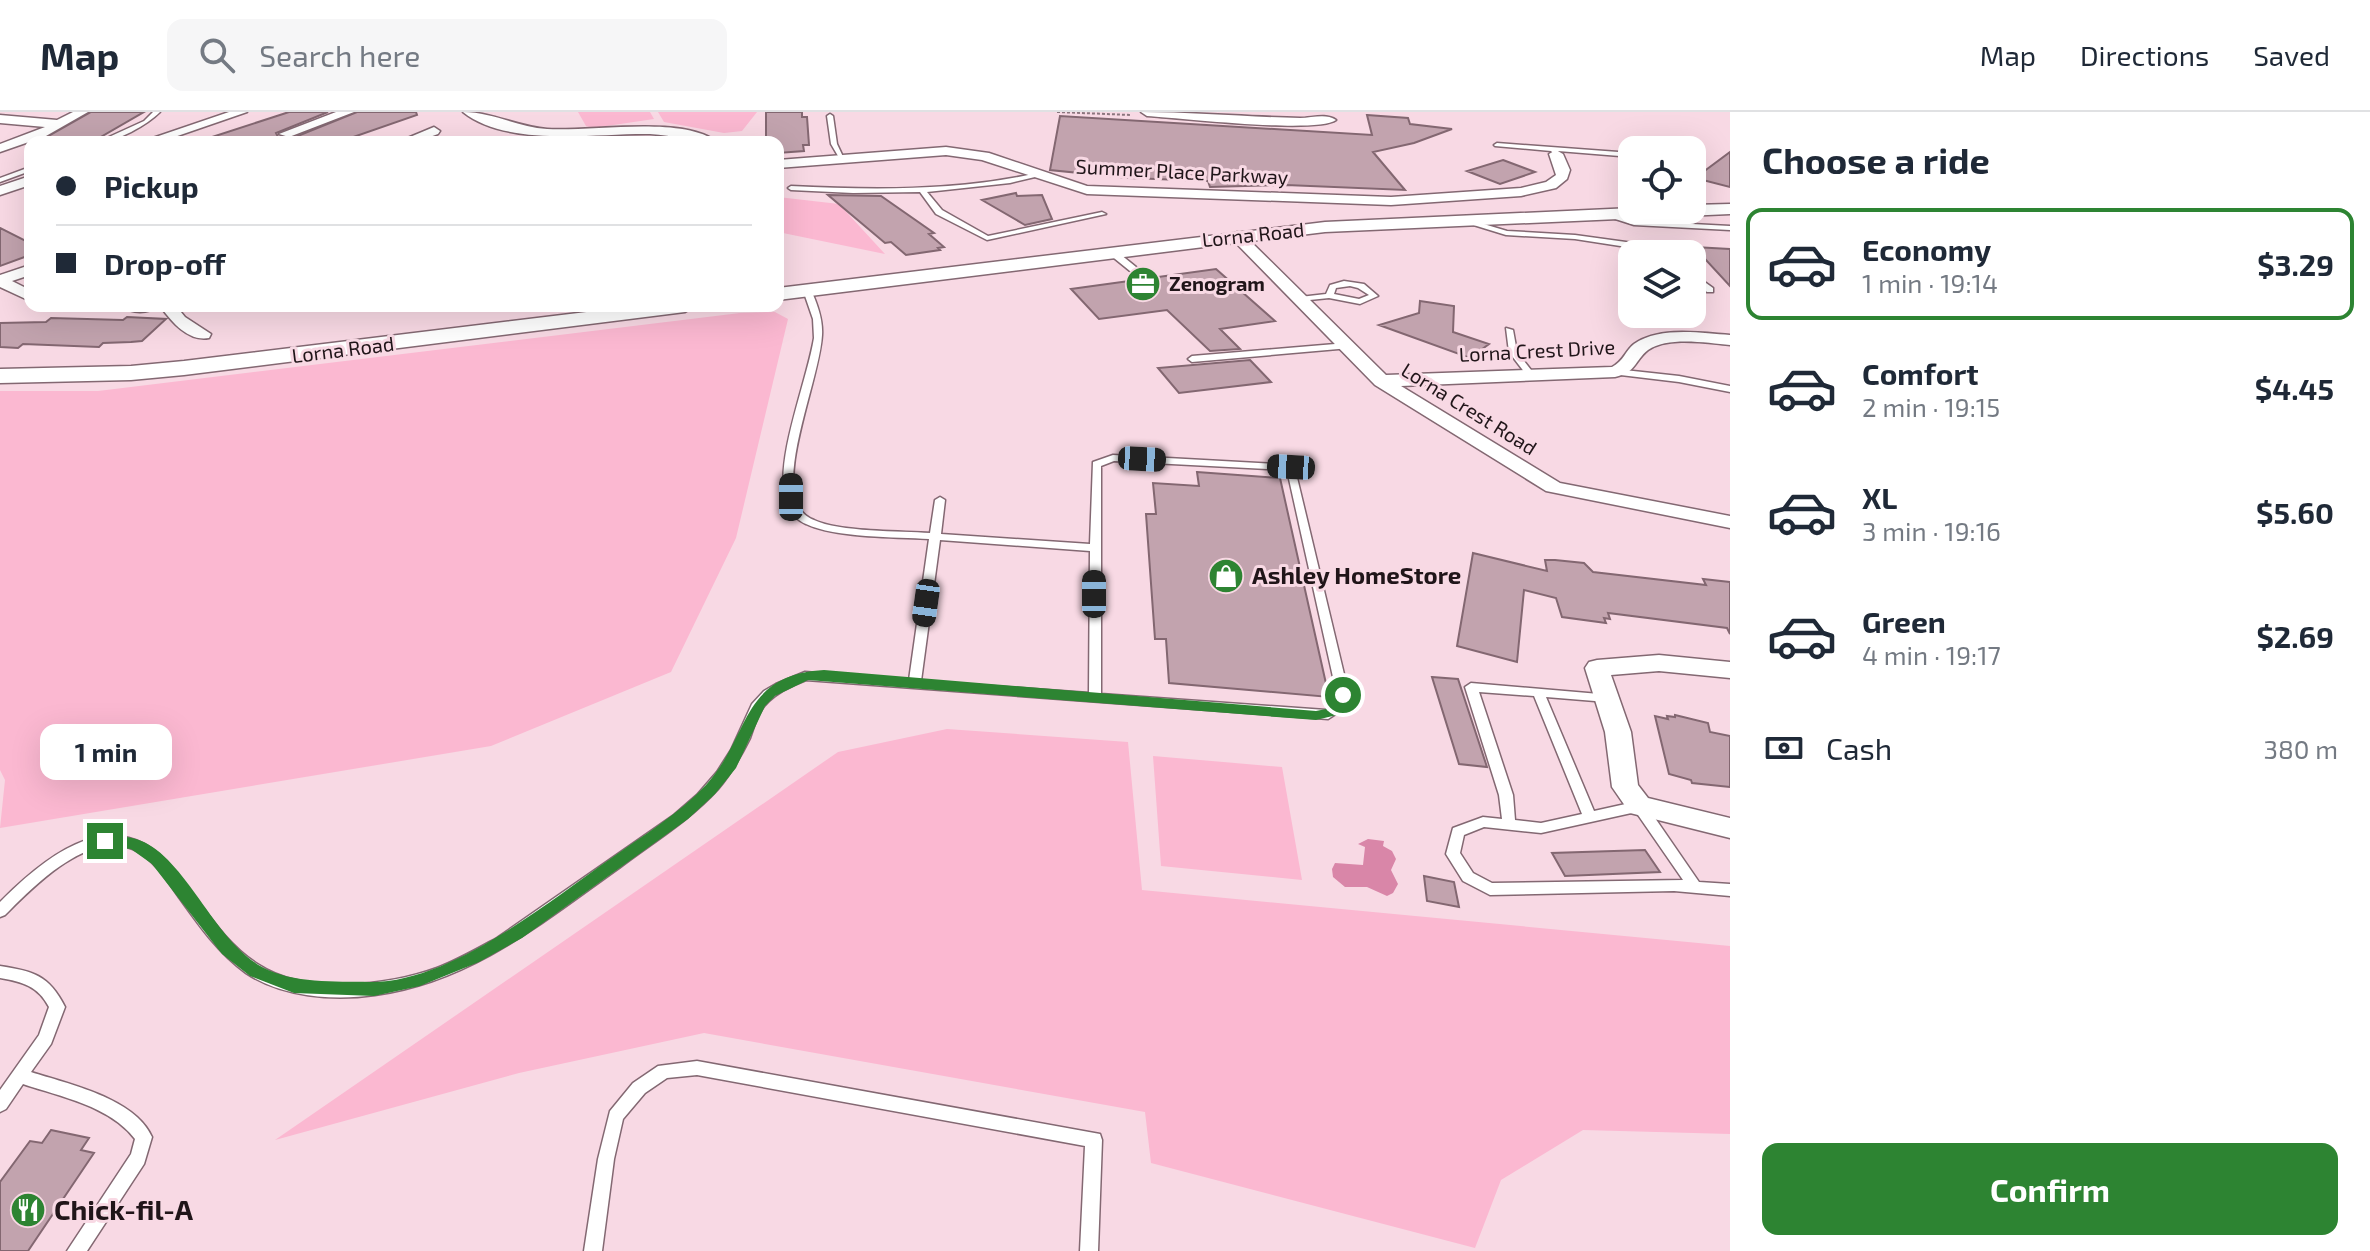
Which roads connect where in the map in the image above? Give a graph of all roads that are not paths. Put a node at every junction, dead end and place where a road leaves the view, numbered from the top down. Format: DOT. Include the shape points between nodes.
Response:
graph roads {
  1 [pos="82,112"];
  2 [pos="157,112"];
  3 [pos="241,112"];
  4 [pos="348,112"];
  5 [pos="469,112"];
  6 [pos="1147,112"];
  7 [pos="830,116"];
  8 [pos="0,119"];
  9 [pos="1330,120"];
  10 [pos="60,124"];
  11 [pos="434,131"];
  12 [pos="30,136"];
  13 [pos="114,136"];
  14 [pos="166,136"];
  15 [pos="290,136"];
  16 [pos="420,136"];
  17 [pos="690,136"];
  18 [pos="24,138"];
  19 [pos="1497,145"];
  20 [pos="0,148"];
  21 [pos="1554,152"];
  22 [pos="1618,154"];
  23 [pos="843,160"];
  24 [pos="784,164"];
  25 [pos="24,171"];
  26 [pos="1033,176"];
  27 [pos="0,180"];
  28 [pos="24,182"];
  29 [pos="791,188"];
  30 [pos="922,190"];
  31 [pos="0,191"];
  32 [pos="1730,209"];
  33 [pos="1102,214"];
  34 [pos="1609,214"];
  35 [pos="1470,221"];
  36 [pos="1730,228"];
  37 [pos="1237,236"];
  38 [pos="1618,243"];
  39 [pos="1112,252"];
  40 [pos="1133,269"];
  41 [pos="24,272"];
  42 [pos="0,281"];
  43 [pos="1706,287"];
  44 [pos="807,290"];
  45 [pos="1710,290"];
  46 [pos="24,293"];
  47 [pos="784,293"];
  48 [pos="1329,296"];
  49 [pos="1300,299"];
  50 [pos="172,312"];
  51 [pos="637,312"];
  52 [pos="1509,330"];
  53 [pos="203,334"];
  54 [pos="1730,340"];
  55 [pos="1347,346"];
  56 [pos="1192,359"];
  57 [pos="1615,372"];
  58 [pos="1531,375"];
  59 [pos="0,376"];
  60 [pos="1381,381"];
  61 [pos="1730,389"];
  62 [pos="940,500"];
  63 [pos="1730,522"];
  64 [pos="935,537"];
  65 [pos="1095,548"];
  66 [pos="1730,670"];
  67 [pos="915,682"];
  68 [pos="1538,692"];
  69 [pos="1095,697"];
  70 [pos="1607,698"];
  71 [pos="1639,806"];
  72 [pos="1590,817"];
  73 [pos="1509,825"];
  74 [pos="1730,828"];
  75 [pos="1695,887"];
  76 [pos="1730,890"];
  77 [pos="0,911"];
  78 [pos="0,972"];
  79 [pos="21,1076"];
  80 [pos="0,1104"];
  81 [pos="76,1251"];
  82 [pos="593,1251"];
  83 [pos="1089,1251"];
  1 -- 10 [label="street"];
  2 -- 13 [label="lane"];
  3 -- 14 [label="street"];
  4 -- 15 [label="street" via="278,132"];
  5 -- 17 [label="street" via="537,132 672,131"];
  6 -- 9 [label="street"];
  7 -- 23 [label="lane" via="834,144"];
  8 -- 10 [label="street"];
  10 -- 12 [label="street"];
  11 -- 16 [label="street"];
  18 -- 20 [label="street"];
  19 -- 21 [label="lane"];
  21 -- 22 [label="lane"];
  21 -- 26 [label="street, Summer Place Parkway" via="1562,176 1540,189 1391,201 1107,192"];
  23 -- 24 [label="street, Summer Place Parkway"];
  23 -- 26 [label="street, Summer Place Parkway" via="958,152 1001,161"];
  25 -- 27 [label="lane"];
  26 -- 30 [label="lane"];
  28 -- 31 [label="street"];
  29 -- 30 [label="lane"];
  30 -- 33 [label="lane" via="946,217 987,238"];
  32 -- 34 [label="street, Lorna Road"];
  34 -- 35 [label="street, Lorna Road"];
  34 -- 36 [label="lane" via="1634,223"];
  35 -- 37 [label="street, Lorna Road"];
  35 -- 38 [label="lane" via="1506,233"];
  37 -- 39 [label="street, Lorna Road"];
  37 -- 49 [label="street, Lorna Crest Road"];
  39 -- 40 [label="lane"];
  39 -- 44 [label="street, Lorna Road"];
  41 -- 42 [label="street"];
  42 -- 46 [label="street"];
  43 -- 45 [label="lane"];
  44 -- 47 [label="street, Lorna Road"];
  44 -- 64 [label="lane" via="819,335 796,433 792,506 807,520 829,528"];
  48 -- 48 [label="lane" via="1342,283 1362,286 1374,296 1360,302"];
  48 -- 49 [label="lane"];
  49 -- 55 [label="street, Lorna Crest Road"];
  50 -- 53 [label="street"];
  51 -- 59 [label="street, Lorna Road" via="184,368"];
  52 -- 58 [label="lane" via="1513,352"];
  54 -- 57 [label="street, Lorna Crest Drive" via="1651,342"];
  55 -- 56 [label="lane"];
  55 -- 60 [label="street, Lorna Crest Road"];
  57 -- 58 [label="street, Lorna Crest Drive"];
  57 -- 61 [label="lane"];
  58 -- 60 [label="street, Lorna Crest Drive"];
  60 -- 63 [label="street, Lorna Crest Road" via="1553,487"];
  62 -- 64 [label="lane"];
  64 -- 65 [label="lane"];
  64 -- 67 [label="lane"];
  65 -- 69 [label="lane"];
  65 -- 69 [label="lane" via="1094,468 1102,461 1291,467 1343,695 1336,711 1316,716"];
  66 -- 70 [label="street" via="1659,663 1597,668"];
  67 -- 69 [label="lane"];
  67 -- 77 [label="lane" via="805,676 770,693 750,719 731,764 683,815 516,933 420,979 337,990 294,986 256,971 228,949 158,860 146,849 119,841 76,850 28,882"];
  68 -- 70 [label="lane"];
  68 -- 72 [label="lane"];
  68 -- 73 [label="lane" via="1471,687 1506,795"];
  70 -- 71 [label="street" via="1618,732 1625,787"];
  71 -- 72 [label="lane"];
  71 -- 74 [label="street"];
  71 -- 75 [label="lane"];
  72 -- 73 [label="lane" via="1541,828"];
  73 -- 75 [label="lane" via="1483,822 1458,832 1453,854 1468,877 1490,889"];
  75 -- 76 [label="lane"];
  78 -- 79 [label="lane" via="28,977 48,988 57,1007 45,1039"];
  79 -- 80 [label="lane"];
  79 -- 81 [label="lane" via="114,1110 137,1124 144,1137 138,1158"];
  82 -- 83 [label="lane" via="616,1116 639,1088 664,1071 697,1068 1094,1140"];
}
